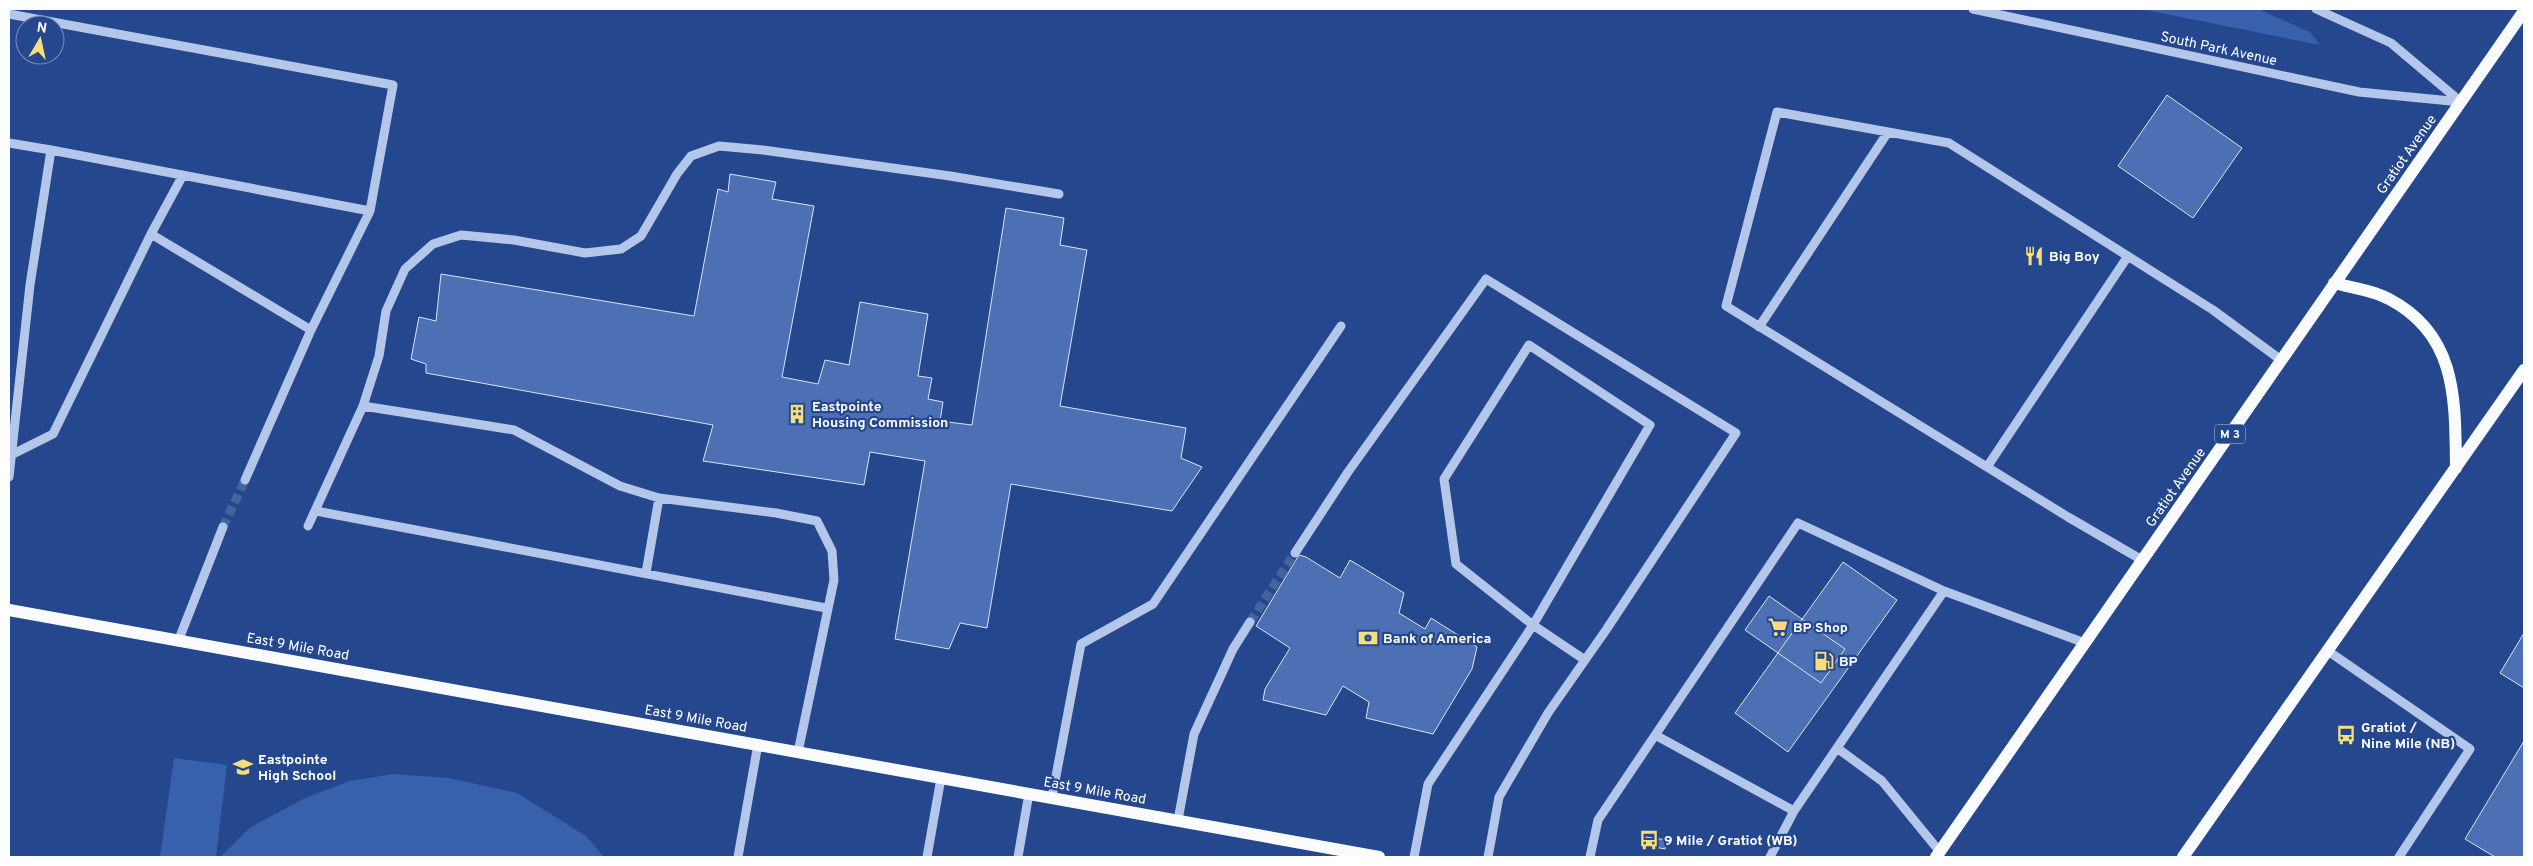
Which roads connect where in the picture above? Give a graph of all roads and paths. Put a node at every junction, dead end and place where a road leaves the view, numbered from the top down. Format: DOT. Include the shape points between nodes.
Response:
graph roads {
  1 [pos="1973,9"];
  2 [pos="2316,9"];
  3 [pos="2524,11"];
  4 [pos="9,14"];
  5 [pos="2461,102"];
  6 [pos="1888,132"];
  7 [pos="9,143"];
  8 [pos="51,150"];
  9 [pos="182,175"];
  10 [pos="1059,194"];
  11 [pos="370,211"];
  12 [pos="151,234"];
  13 [pos="2128,256"];
  14 [pos="2334,284"];
  15 [pos="1341,326"];
  16 [pos="1760,327"];
  17 [pos="311,330"];
  18 [pos="2281,360"];
  19 [pos="2524,370"];
  20 [pos="362,406"];
  21 [pos="10,456"];
  22 [pos="1987,468"];
  23 [pos="2456,468"];
  24 [pos="9,477"];
  25 [pos="245,480"];
  26 [pos="659,498"];
  27 [pos="316,511"];
  28 [pos="308,526"];
  29 [pos="223,527"];
  30 [pos="1295,553"];
  31 [pos="2142,560"];
  32 [pos="646,573"];
  33 [pos="1944,591"];
  34 [pos="826,608"];
  35 [pos="9,610"];
  36 [pos="1250,622"];
  37 [pos="1533,625"];
  38 [pos="178,640"];
  39 [pos="2085,642"];
  40 [pos="2328,651"];
  41 [pos="1586,660"];
  42 [pos="1657,736"];
  43 [pos="758,744"];
  44 [pos="1837,748"];
  45 [pos="798,752"];
  46 [pos="941,778"];
  47 [pos="1029,793"];
  48 [pos="1052,797"];
  49 [pos="1794,811"];
  50 [pos="1178,820"];
  51 [pos="1938,854"];
  52 [pos="738,857"];
  53 [pos="926,857"];
  54 [pos="1018,857"];
  55 [pos="1379,857"];
  56 [pos="1414,857"];
  57 [pos="1488,857"];
  58 [pos="1590,857"];
  59 [pos="1770,857"];
  60 [pos="2183,857"];
  61 [pos="2399,857"];
  1 -- 5 [label="street, South Park Avenue" via="2359,92"];
  2 -- 5 [label="street" via="2391,43"];
  3 -- 5 [label="main road, Gratiot Avenue / M 3"];
  4 -- 11 [label="street" via="393,85"];
  5 -- 14 [label="main road, Gratiot Avenue / M 3"];
  6 -- 13 [label="street" via="1948,143"];
  6 -- 16 [label="street"];
  6 -- 16 [label="street" via="1778,112 1726,306"];
  7 -- 8 [label="street"];
  8 -- 9 [label="street"];
  8 -- 21 [label="street" via="30,285"];
  9 -- 11 [label="street"];
  9 -- 12 [label="street"];
  10 -- 20 [label="street" via="719,146 690,156 641,236 621,249 585,253 514,240 461,235 433,244 405,269 386,311 379,356"];
  11 -- 17 [label="street"];
  12 -- 17 [label="street"];
  12 -- 21 [label="street" via="53,434"];
  13 -- 18 [label="street" via="2212,310"];
  13 -- 22 [label="street"];
  14 -- 18 [label="main road, Gratiot Avenue / M 3"];
  14 -- 23 [label="main road" via="2389,298 2413,315 2433,338 2446,365 2455,400"];
  15 -- 48 [label="street" via="1153,604 1080,644"];
  16 -- 22 [label="street"];
  17 -- 25 [label="street"];
  18 -- 31 [label="main road, Gratiot Avenue / M 3"];
  19 -- 23 [label="main road"];
  20 -- 26 [label="street" via="514,430 620,486"];
  20 -- 27 [label="street"];
  21 -- 24 [label="street"];
  22 -- 31 [label="street"];
  23 -- 40 [label="main road"];
  26 -- 32 [label="street"];
  26 -- 34 [label="street" via="817,521 832,551 834,580"];
  27 -- 28 [label="street"];
  27 -- 32 [label="street"];
  29 -- 38 [label="street"];
  30 -- 41 [label="street" via="1348,472 1486,280 1736,433"];
  31 -- 39 [label="main road, Gratiot Avenue / M 3"];
  32 -- 34 [label="street"];
  33 -- 39 [label="street"];
  33 -- 42 [label="street" via="1798,523"];
  33 -- 44 [label="street"];
  34 -- 45 [label="street"];
  35 -- 38 [label="main road, East 9 Mile Road"];
  36 -- 50 [label="street" via="1233,649 1194,734"];
  37 -- 37 [label="street" via="1650,424 1529,345 1444,479 1456,564"];
  37 -- 41 [label="street"];
  37 -- 56 [label="street" via="1428,784"];
  38 -- 43 [label="main road, East 9 Mile Road"];
  39 -- 51 [label="main road, Gratiot Avenue / M 3"];
  40 -- 60 [label="main road"];
  40 -- 61 [label="street" via="2470,750"];
  41 -- 57 [label="street" via="1548,713 1499,797"];
  42 -- 49 [label="street"];
  42 -- 58 [label="street" via="1598,820"];
  43 -- 45 [label="main road, East 9 Mile Road"];
  43 -- 52 [label="street"];
  44 -- 49 [label="street"];
  44 -- 51 [label="street" via="1882,781"];
  45 -- 46 [label="main road, East 9 Mile Road"];
  46 -- 47 [label="main road, East 9 Mile Road"];
  46 -- 53 [label="street"];
  47 -- 48 [label="main road, East 9 Mile Road"];
  47 -- 54 [label="street"];
  48 -- 50 [label="main road, East 9 Mile Road"];
  49 -- 59 [label="street"];
  50 -- 55 [label="main road, East 9 Mile Road"];
}
